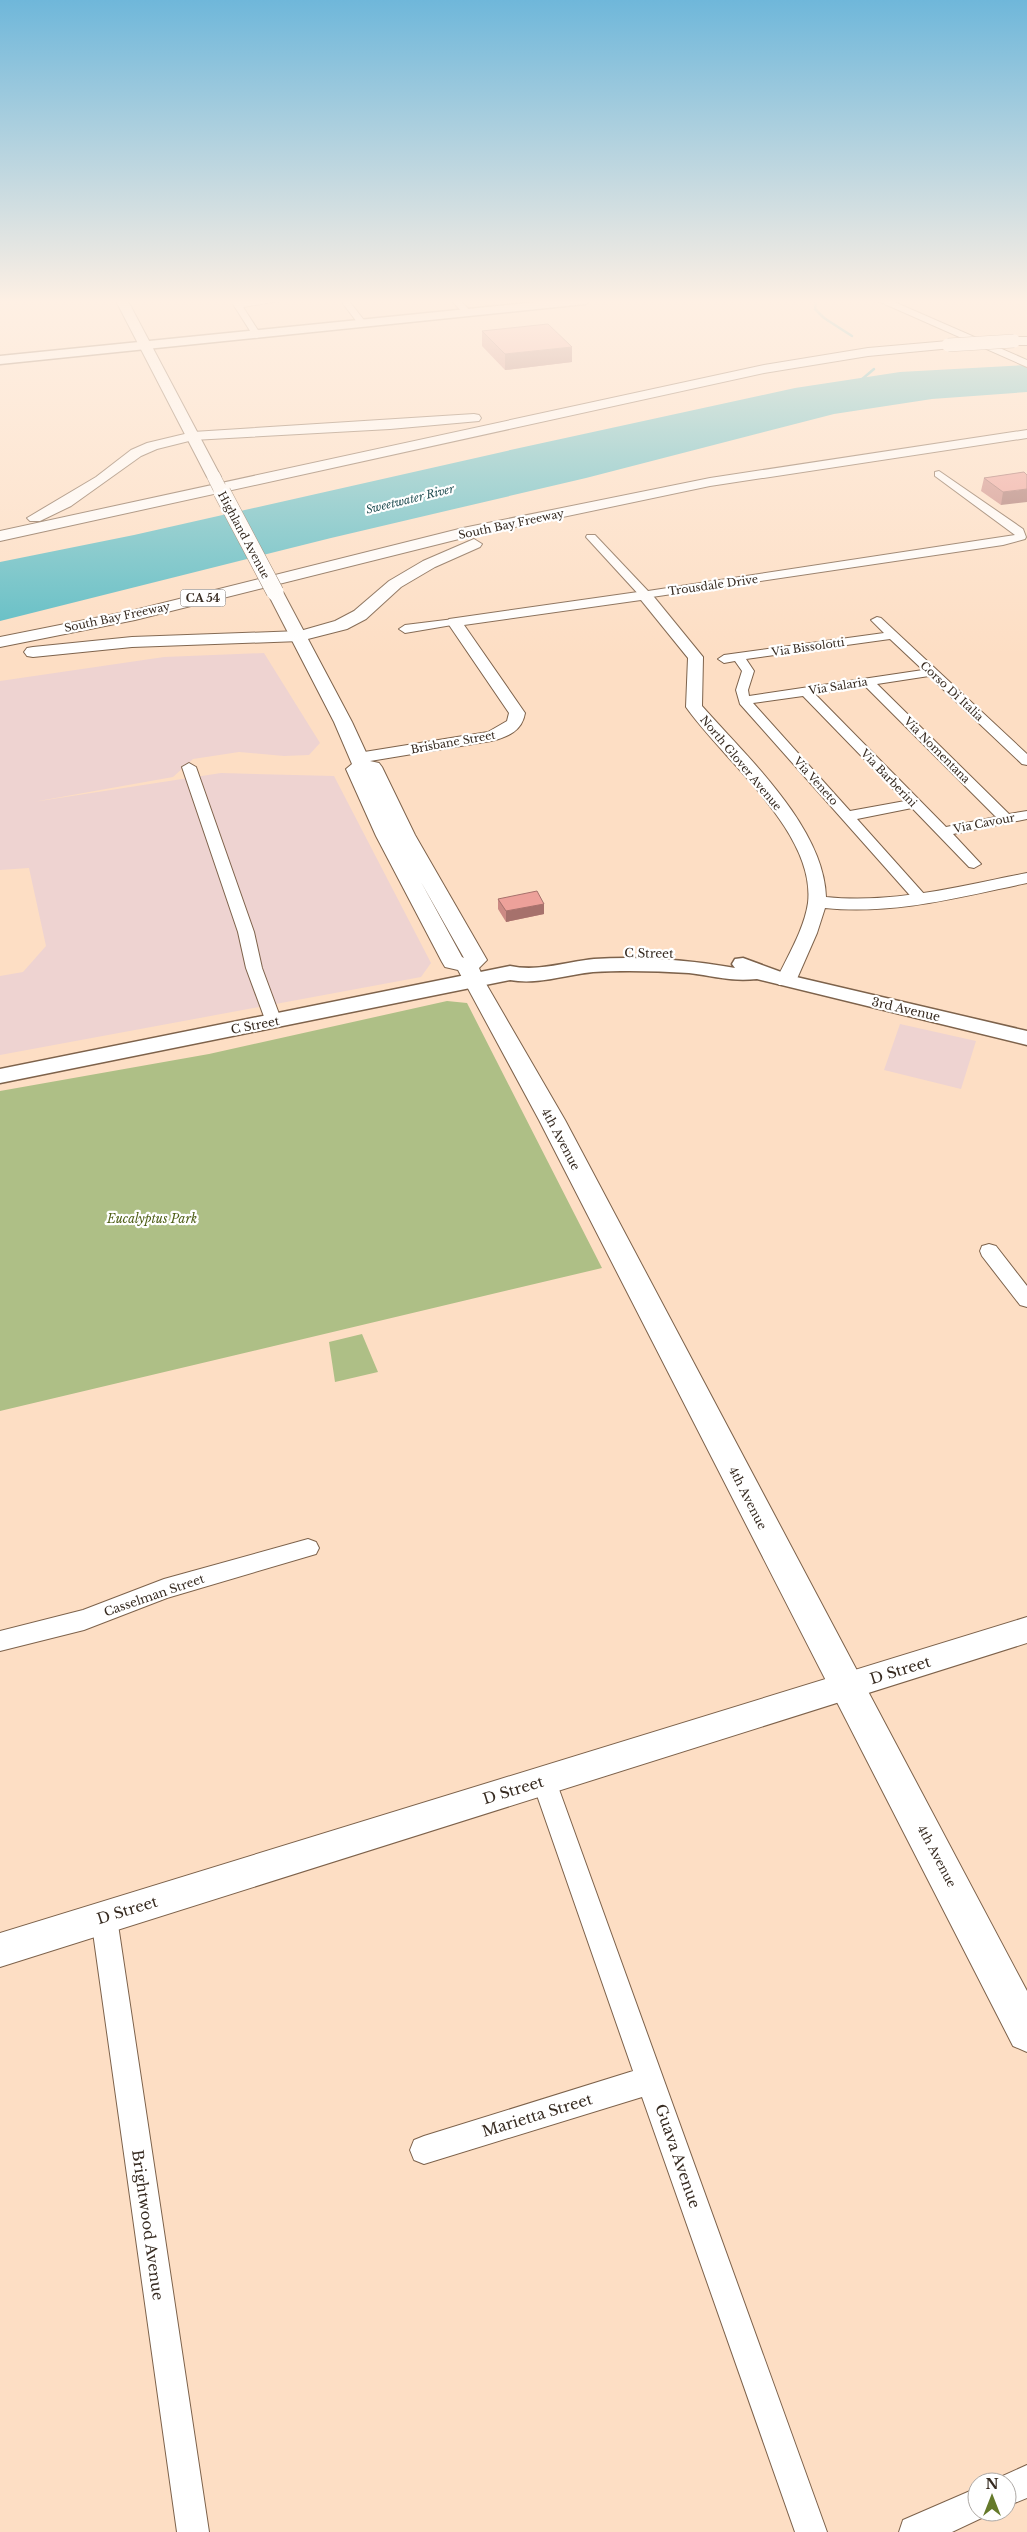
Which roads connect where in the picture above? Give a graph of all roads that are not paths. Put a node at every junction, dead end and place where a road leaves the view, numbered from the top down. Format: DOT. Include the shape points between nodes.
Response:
graph roads {
  1 [pos="184,419"];
  2 [pos="465,419"];
  3 [pos="533,419"];
  4 [pos="1027,434"];
  5 [pos="193,436"];
  6 [pos="939,474"];
  7 [pos="605,504"];
  8 [pos="0,529"];
  9 [pos="0,536"];
  10 [pos="591,537"];
  11 [pos="645,595"];
  12 [pos="877,620"];
  13 [pos="454,622"];
  14 [pos="405,629"];
  15 [pos="891,635"];
  16 [pos="300,636"];
  17 [pos="0,642"];
  18 [pos="0,657"];
  19 [pos="738,657"];
  20 [pos="724,660"];
  21 [pos="931,672"];
  22 [pos="868,682"];
  23 [pos="806,691"];
  24 [pos="744,700"];
  25 [pos="358,755"];
  26 [pos="1027,761"];
  27 [pos="189,767"];
  28 [pos="914,804"];
  29 [pos="1027,815"];
  30 [pos="848,816"];
  31 [pos="1005,818"];
  32 [pos="942,832"];
  33 [pos="974,864"];
  34 [pos="1027,878"];
  35 [pos="920,898"];
  36 [pos="817,902"];
  37 [pos="470,974"];
  38 [pos="786,981"];
  39 [pos="274,1022"];
  40 [pos="1027,1038"];
  41 [pos="0,1076"];
  42 [pos="989,1251"];
  43 [pos="1027,1300"];
  44 [pos="308,1548"];
  45 [pos="1027,1630"];
  46 [pos="0,1641"];
  47 [pos="846,1687"];
  48 [pos="544,1781"];
  49 [pos="104,1918"];
  50 [pos="0,1950"];
  51 [pos="1027,2032"];
  52 [pos="651,2080"];
  53 [pos="424,2150"];
  54 [pos="967,2509"];
  55 [pos="193,2532"];
  56 [pos="811,2532"];
  57 [pos="915,2532"];
  1 -- 5 [label="main road, Highland Avenue"];
  2 -- 5 [label="main road"];
  3 -- 9 [label="main road"];
  4 -- 7 [label="main road, South Bay Freeway / CA 54" via="710,482"];
  5 -- 8 [label="main road" via="136,453 66,503"];
  5 -- 16 [label="main road, Highland Avenue, bridge"];
  6 -- 11 [label="street, Trousdale Drive" via="1020,531 1020,538"];
  7 -- 16 [label="main road" via="469,546 395,584 360,615 342,625"];
  7 -- 17 [label="main road, South Bay Freeway / CA 54" via="463,533 136,615"];
  10 -- 11 [label="street, North Glover Avenue"];
  11 -- 13 [label="street, Trousdale Drive"];
  11 -- 36 [label="street, North Glover Avenue" via="695,657 697,664 691,694 694,707 791,822 808,853 815,875"];
  12 -- 15 [label="street, Corso Di Italia"];
  13 -- 14 [label="street, Trousdale Drive"];
  13 -- 25 [label="street, Brisbane Street" via="517,714 515,724 491,736"];
  15 -- 19 [label="street, Via Bissolotti"];
  15 -- 21 [label="street, Corso Di Italia"];
  16 -- 18 [label="main road" via="132,642"];
  16 -- 25 [label="main road, Highland Avenue"];
  19 -- 20 [label="street, Via Bissolotti"];
  19 -- 24 [label="street" via="748,671 742,690"];
  21 -- 22 [label="street, Via Salaria"];
  21 -- 26 [label="street, Corso Di Italia"];
  22 -- 23 [label="street, Via Salaria"];
  22 -- 31 [label="street, Via Nomentana"];
  23 -- 24 [label="street, Via Salaria"];
  23 -- 28 [label="street, Via Barberini"];
  24 -- 30 [label="street, Via Veneto"];
  25 -- 37 [label="main road, 4th Avenue" via="356,769 386,836 454,962"];
  27 -- 39 [label="street"];
  28 -- 30 [label="street"];
  28 -- 32 [label="street, Via Barberini"];
  29 -- 31 [label="street, Via Cavour"];
  30 -- 35 [label="street, Via Veneto"];
  31 -- 32 [label="street, Via Cavour"];
  32 -- 33 [label="street, Via Barberini"];
  34 -- 35 [label="street"];
  35 -- 36 [label="street" via="867,905"];
  36 -- 38 [label="street"];
  37 -- 38 [label="main road, C Street" via="525,976 615,965 690,967 737,975 758,972"];
  37 -- 39 [label="main road, C Street"];
  37 -- 47 [label="main road, 4th Avenue" via="552,1120"];
  38 -- 40 [label="main road, 3rd Avenue"];
  39 -- 41 [label="main road, C Street"];
  42 -- 43 [label="street"];
  44 -- 46 [label="street, Casselman Street" via="164,1589 84,1620"];
  45 -- 47 [label="street, D Street"];
  47 -- 48 [label="street, D Street"];
  47 -- 51 [label="main road, 4th Avenue" via="941,1862"];
  48 -- 49 [label="street, D Street"];
  48 -- 52 [label="street, Guava Avenue"];
  49 -- 50 [label="street, D Street"];
  49 -- 55 [label="street, Brightwood Avenue"];
  52 -- 53 [label="street, Marietta Street"];
  52 -- 56 [label="street, Guava Avenue"];
  54 -- 57 [label="street"];
}
